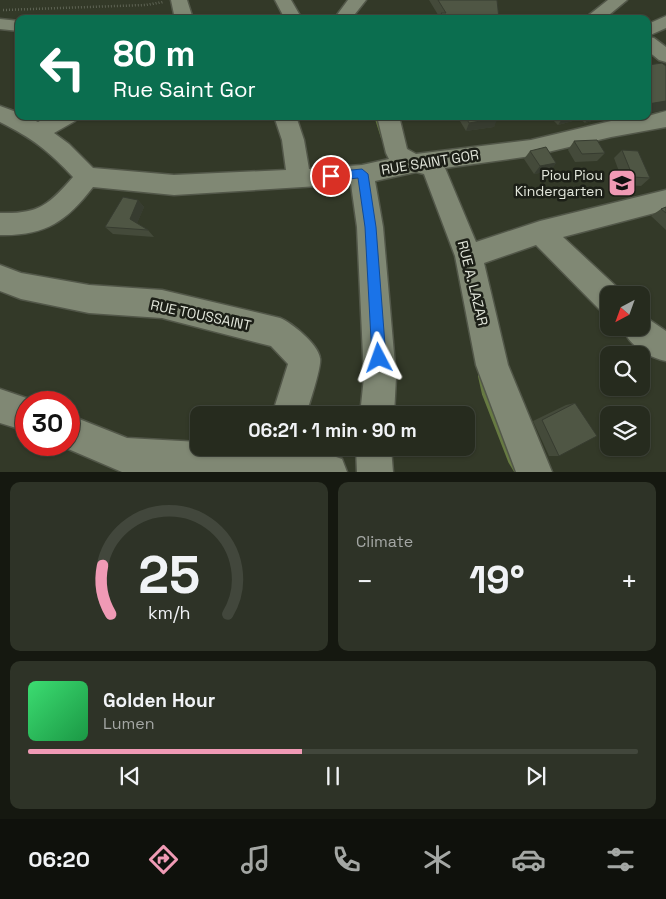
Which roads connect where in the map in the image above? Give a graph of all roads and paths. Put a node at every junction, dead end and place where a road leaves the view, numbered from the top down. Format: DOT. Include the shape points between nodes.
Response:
graph roads {
  1 [pos="172,0"];
  2 [pos="179,0"];
  3 [pos="283,0"];
  4 [pos="358,0"];
  5 [pos="0,10"];
  6 [pos="183,15"];
  7 [pos="292,15"];
  8 [pos="345,15"];
  9 [pos="666,21"];
  10 [pos="0,24"];
  11 [pos="15,26"];
  12 [pos="651,30"];
  13 [pos="651,47"];
  14 [pos="662,64"];
  15 [pos="0,112"];
  16 [pos="666,119"];
  17 [pos="15,120"];
  18 [pos="15,120"];
  19 [pos="60,120"];
  20 [pos="287,120"];
  21 [pos="389,120"];
  22 [pos="38,132"];
  23 [pos="417,163"];
  24 [pos="362,174"];
  25 [pos="86,177"];
  26 [pos="299,180"];
  27 [pos="666,200"];
  28 [pos="0,224"];
  29 [pos="540,232"];
  30 [pos="469,256"];
  31 [pos="0,278"];
  32 [pos="600,290"];
  33 [pos="648,336"];
  34 [pos="666,346"];
  35 [pos="0,406"];
  36 [pos="292,406"];
  37 [pos="378,406"];
  38 [pos="15,411"];
  39 [pos="80,437"];
  40 [pos="374,456"];
  41 [pos="276,461"];
  42 [pos="329,472"];
  43 [pos="375,472"];
  44 [pos="534,472"];
  1 -- 5 [label="path" via="145,5"];
  2 -- 6 [label="street"];
  3 -- 7 [label="street"];
  4 -- 8 [label="street"];
  9 -- 12 [label="street"];
  10 -- 11 [label="street"];
  13 -- 14 [label="street"];
  15 -- 18 [label="street"];
  16 -- 23 [label="street, RUE SAINT GOR" via="531,148"];
  17 -- 22 [label="street"];
  19 -- 22 [label="street"];
  20 -- 26 [label="street"];
  21 -- 23 [label="street, RUE A. LAZAR" via="397,153 404,160"];
  22 -- 25 [label="street" via="61,150"];
  23 -- 24 [label="street, RUE SAINT GOR"];
  23 -- 30 [label="street, RUE A. LAZAR" via="433,168"];
  24 -- 26 [label="street, RUE SAINT GOR"];
  24 -- 37 [label="street" via="370,227 380,377"];
  25 -- 26 [label="street" via="174,185"];
  25 -- 28 [label="street" via="70,198 51,214 28,224"];
  27 -- 29 [label="street"];
  29 -- 30 [label="street"];
  29 -- 32 [label="street"];
  30 -- 44 [label="street, RUE A. LAZAR" via="492,365"];
  31 -- 36 [label="street, RUE TOUSSAINT" via="21,286 89,298 162,304 280,333 305,359"];
  33 -- 34 [label="street" via="657,344"];
  35 -- 38 [label="street"];
  39 -- 41 [label="street" via="127,456"];
  40 -- 43 [label="street"];
  41 -- 42 [label="street"];
}
